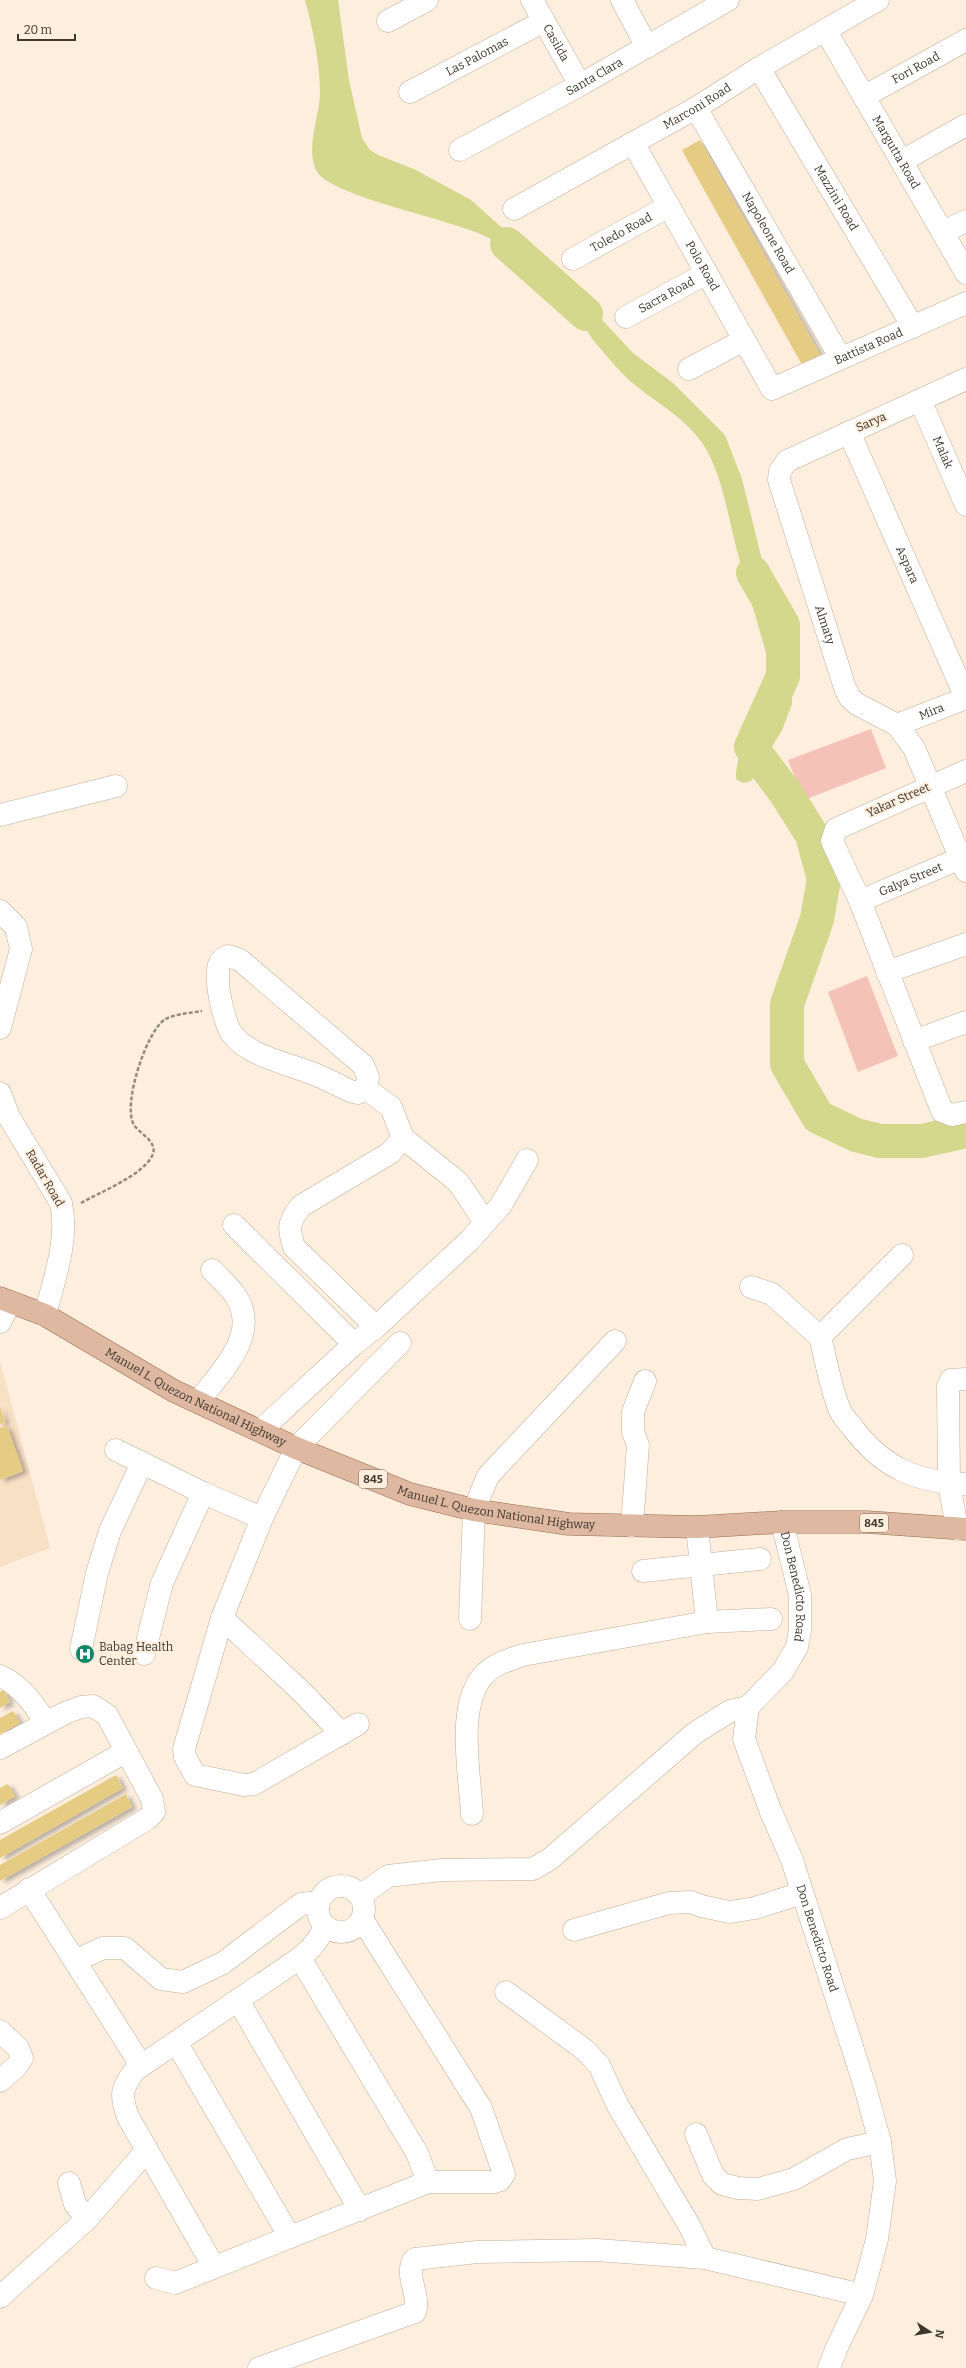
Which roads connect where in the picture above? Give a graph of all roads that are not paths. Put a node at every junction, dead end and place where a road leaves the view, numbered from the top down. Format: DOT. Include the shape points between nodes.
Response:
graph roads {
  1 [pos="427,0"];
  2 [pos="532,0"];
  3 [pos="622,0"];
  4 [pos="878,0"];
  5 [pos="715,3"];
  6 [pos="388,21"];
  7 [pos="544,21"];
  8 [pos="826,30"];
  9 [pos="966,40"];
  10 [pos="647,46"];
  11 [pos="759,68"];
  12 [pos="580,86"];
  13 [pos="410,92"];
  14 [pos="865,96"];
  15 [pos="696,108"];
  16 [pos="966,125"];
  17 [pos="633,143"];
  18 [pos="460,150"];
  19 [pos="902,161"];
  20 [pos="669,206"];
  21 [pos="514,210"];
  22 [pos="966,221"];
  23 [pos="943,232"];
  24 [pos="573,259"];
  25 [pos="707,273"];
  26 [pos="966,273"];
  27 [pos="966,303"];
  28 [pos="626,317"];
  29 [pos="912,327"];
  30 [pos="744,340"];
  31 [pos="840,357"];
  32 [pos="689,369"];
  33 [pos="966,379"];
  34 [pos="772,389"];
  35 [pos="920,400"];
  36 [pos="849,432"];
  37 [pos="780,471"];
  38 [pos="966,505"];
  39 [pos="966,698"];
  40 [pos="897,725"];
  41 [pos="966,771"];
  42 [pos="116,786"];
  43 [pos="930,786"];
  44 [pos="0,814"];
  45 [pos="964,865"];
  46 [pos="860,901"];
  47 [pos="0,911"];
  48 [pos="966,944"];
  49 [pos="887,972"];
  50 [pos="966,1022"];
  51 [pos="0,1028"];
  52 [pos="914,1041"];
  53 [pos="366,1089"];
  54 [pos="0,1093"];
  55 [pos="966,1112"];
  56 [pos="404,1138"];
  57 [pos="527,1160"];
  58 [pos="485,1222"];
  59 [pos="234,1225"];
  60 [pos="902,1255"];
  61 [pos="212,1270"];
  62 [pos="751,1287"];
  63 [pos="5,1300"];
  64 [pos="45,1315"];
  65 [pos="0,1322"];
  66 [pos="376,1328"];
  67 [pos="820,1337"];
  68 [pos="615,1341"];
  69 [pos="400,1343"];
  70 [pos="354,1344"];
  71 [pos="966,1378"];
  72 [pos="645,1381"];
  73 [pos="198,1402"];
  74 [pos="260,1431"];
  75 [pos="296,1448"];
  76 [pos="116,1450"];
  77 [pos="142,1463"];
  78 [pos="958,1483"];
  79 [pos="203,1493"];
  80 [pos="474,1510"];
  81 [pos="262,1518"];
  82 [pos="782,1522"];
  83 [pos="632,1526"];
  84 [pos="697,1527"];
  85 [pos="962,1529"];
  86 [pos="760,1559"];
  87 [pos="701,1565"];
  88 [pos="643,1571"];
  89 [pos="222,1618"];
  90 [pos="470,1619"];
  91 [pos="771,1619"];
  92 [pos="707,1622"];
  93 [pos="81,1648"];
  94 [pos="144,1654"];
  95 [pos="0,1676"];
  96 [pos="748,1708"];
  97 [pos="46,1722"];
  98 [pos="0,1748"];
  99 [pos="125,1752"];
  100 [pos="472,1814"];
  101 [pos="0,1823"];
  102 [pos="29,1889"];
  103 [pos="802,1893"];
  104 [pos="360,1896"];
  105 [pos="319,1902"];
  106 [pos="0,1908"];
  107 [pos="362,1919"];
  108 [pos="326,1927"];
  109 [pos="574,1930"];
  110 [pos="300,1958"];
  111 [pos="75,1961"];
  112 [pos="506,1992"];
  113 [pos="238,2000"];
  114 [pos="0,2031"];
  115 [pos="176,2042"];
  116 [pos="141,2065"];
  117 [pos="0,2081"];
  118 [pos="696,2134"];
  119 [pos="880,2142"];
  120 [pos="147,2150"];
  121 [pos="428,2182"];
  122 [pos="69,2183"];
  123 [pos="360,2210"];
  124 [pos="87,2219"];
  125 [pos="290,2237"];
  126 [pos="705,2258"];
  127 [pos="214,2267"];
  128 [pos="156,2278"];
  129 [pos="862,2295"];
  130 [pos="0,2297"];
  131 [pos="259,2368"];
  132 [pos="830,2368"];
  1 -- 6 [label="street"];
  2 -- 7 [label="street, Casilda"];
  3 -- 10 [label="street"];
  4 -- 8 [label="street, Marconi Road"];
  5 -- 10 [label="street, Santa Clara"];
  7 -- 12 [label="street, Casilda"];
  7 -- 13 [label="street, Las Palomas"];
  8 -- 11 [label="street, Marconi Road"];
  8 -- 14 [label="street, Margutta Road"];
  9 -- 14 [label="street, Fori Road"];
  10 -- 12 [label="street, Santa Clara"];
  11 -- 15 [label="street, Marconi Road"];
  11 -- 29 [label="street, Mazzini Road"];
  12 -- 18 [label="street, Santa Clara"];
  14 -- 19 [label="street, Margutta Road"];
  15 -- 17 [label="street, Marconi Road"];
  15 -- 31 [label="street, Napoleone Road"];
  16 -- 19 [label="street"];
  17 -- 20 [label="street, Polo Road"];
  17 -- 21 [label="street, Marconi Road"];
  19 -- 23 [label="street, Margutta Road"];
  20 -- 24 [label="street, Toledo Road"];
  20 -- 25 [label="street, Polo Road"];
  22 -- 23 [label="street"];
  23 -- 26 [label="street, Margutta Road"];
  25 -- 28 [label="street, Sacra Road"];
  25 -- 30 [label="street, Polo Road"];
  27 -- 29 [label="street, Battista Road"];
  29 -- 31 [label="street, Battista Road"];
  30 -- 32 [label="street"];
  30 -- 34 [label="street, Polo Road"];
  31 -- 34 [label="street, Battista Road"];
  33 -- 35 [label="street, Sarya"];
  35 -- 36 [label="street, Sarya"];
  35 -- 38 [label="street, Malak"];
  36 -- 37 [label="street, Sarya" via="787,461"];
  36 -- 39 [label="street, Aspara"];
  37 -- 40 [label="street, Almaty" via="778,480 845,688 850,698 858,704"];
  39 -- 40 [label="street, Mira"];
  40 -- 43 [label="street, Almaty" via="914,748"];
  41 -- 43 [label="street, Yakar Street"];
  42 -- 44 [label="street"];
  43 -- 45 [label="street, Almaty"];
  43 -- 46 [label="street, Yakar Street" via="836,829 832,841"];
  45 -- 46 [label="street, Galya Street"];
  46 -- 49 [label="street"];
  47 -- 51 [label="street" via="16,927 21,949"];
  48 -- 49 [label="street"];
  49 -- 52 [label="street"];
  50 -- 52 [label="street"];
  52 -- 55 [label="street" via="942,1112 952,1115"];
  53 -- 53 [label="street" via="368,1077 363,1065 240,960 228,956 222,959 218,964 218,991 232,1034 249,1048 280,1063 306,1071 350,1091"];
  53 -- 56 [label="street" via="391,1107"];
  54 -- 64 [label="street, Radar Road" via="8,1117 62,1203 64,1236"];
  56 -- 58 [label="street" via="458,1182"];
  56 -- 66 [label="street" via="390,1153 301,1206 293,1216 288,1231 294,1247"];
  57 -- 58 [label="street" via="501,1205"];
  58 -- 66 [label="street" via="470,1240"];
  59 -- 70 [label="street"];
  60 -- 67 [label="street"];
  61 -- 73 [label="street" via="235,1295 243,1314 244,1333 239,1347"];
  62 -- 67 [label="street" via="772,1294"];
  63 -- 64 [label="main road, Manuel L. Quezon National Highway / 845"];
  63 -- 65 [label="street"];
  64 -- 73 [label="main road, Manuel L. Quezon National Highway / 845" via="174,1391"];
  66 -- 70 [label="street"];
  67 -- 78 [label="street" via="839,1409 868,1448 888,1463 911,1474"];
  68 -- 80 [label="street" via="488,1476"];
  69 -- 75 [label="street"];
  70 -- 74 [label="street"];
  71 -- 78 [label="street" via="951,1380 948,1386"];
  72 -- 83 [label="street" via="633,1412 632,1432 638,1445"];
  73 -- 74 [label="main road, Manuel L. Quezon National Highway / 845"];
  74 -- 75 [label="main road, Manuel L. Quezon National Highway / 845"];
  75 -- 80 [label="main road, Manuel L. Quezon National Highway / 845" via="410,1494"];
  75 -- 81 [label="street"];
  76 -- 77 [label="street"];
  77 -- 79 [label="street"];
  77 -- 93 [label="street" via="110,1531 97,1573"];
  78 -- 85 [label="street"];
  79 -- 81 [label="street"];
  79 -- 94 [label="street" via="162,1584"];
  80 -- 83 [label="main road, Manuel L. Quezon National Highway / 845" via="569,1524"];
  80 -- 90 [label="street"];
  81 -- 89 [label="street"];
  82 -- 84 [label="main road, Manuel L. Quezon National Highway / 845"];
  82 -- 85 [label="main road, Manuel L. Quezon National Highway / 845" via="867,1522"];
  82 -- 96 [label="street, Don Benedicto Road" via="800,1594 800,1630 797,1647 783,1671"];
  83 -- 84 [label="main road, Manuel L. Quezon National Highway / 845"];
  84 -- 87 [label="street"];
  86 -- 87 [label="street"];
  87 -- 88 [label="street"];
  87 -- 92 [label="street"];
  89 -- 89 [label="street" via="184,1749 185,1757 195,1775 244,1785 254,1784 350,1729 296,1686"];
  91 -- 92 [label="street"];
  92 -- 100 [label="street" via="523,1655 497,1664 483,1675 474,1689 468,1710"];
  95 -- 97 [label="street" via="10,1680 29,1697"];
  96 -- 103 [label="street, Don Benedicto Road" via="744,1739 792,1860"];
  96 -- 104 [label="street" via="730,1711 695,1734 550,1859 533,1869 442,1870 388,1876"];
  97 -- 98 [label="street"];
  97 -- 99 [label="street" via="82,1707 94,1706 107,1715"];
  99 -- 101 [label="street"];
  99 -- 102 [label="street" via="152,1799 154,1812 147,1819"];
  102 -- 106 [label="street"];
  102 -- 111 [label="street"];
  103 -- 109 [label="street" via="755,1908 730,1912 691,1902 669,1903"];
  103 -- 119 [label="street, Don Benedicto Road" via="865,2087"];
  104 -- 105 [label="street" via="350,1887 337,1886 325,1891"];
  104 -- 107 [label="street" via="364,1911"];
  105 -- 108 [label="street" via="319,1916"];
  105 -- 111 [label="street" via="301,1904 223,1963 183,1982 161,1979 125,1948 103,1948"];
  107 -- 108 [label="street" via="349,1931 337,1931"];
  107 -- 121 [label="street" via="481,2108 504,2174 500,2180 494,2182"];
  108 -- 110 [label="street"];
  110 -- 113 [label="street"];
  110 -- 121 [label="street" via="417,2153"];
  111 -- 116 [label="street"];
  112 -- 126 [label="street" via="586,2050 599,2065 617,2104"];
  113 -- 115 [label="street"];
  113 -- 123 [label="street"];
  114 -- 117 [label="street" via="18,2048 22,2058"];
  115 -- 116 [label="street"];
  115 -- 125 [label="street"];
  116 -- 120 [label="street" via="125,2083 122,2098 128,2117"];
  118 -- 119 [label="street" via="713,2175 722,2184 758,2189 794,2179 847,2149"];
  119 -- 129 [label="street, Don Benedicto Road" via="884,2188 878,2239"];
  120 -- 124 [label="street"];
  120 -- 127 [label="street"];
  121 -- 123 [label="street"];
  122 -- 124 [label="street" via="75,2204"];
  123 -- 125 [label="street"];
  124 -- 130 [label="street"];
  125 -- 127 [label="street"];
  126 -- 129 [label="street"];
  126 -- 131 [label="street" via="597,2250 477,2252 415,2259 410,2266 415,2312"];
  127 -- 128 [label="street" via="175,2283"];
  129 -- 132 [label="street, Don Benedicto Road" via="837,2347"];
}
